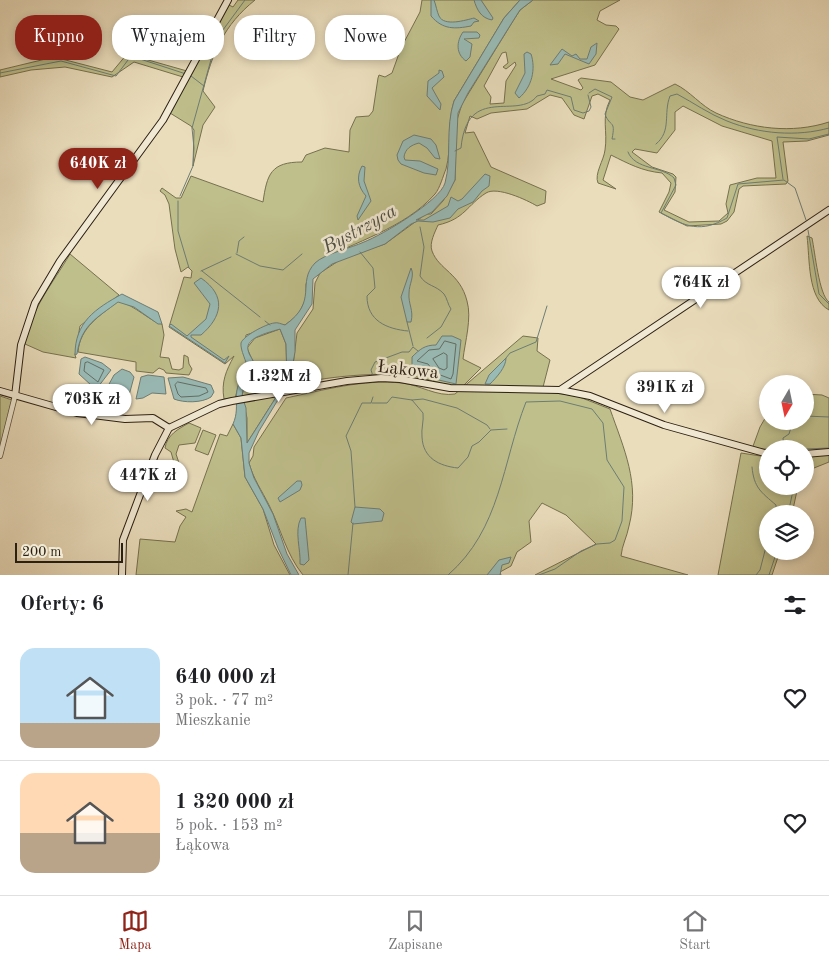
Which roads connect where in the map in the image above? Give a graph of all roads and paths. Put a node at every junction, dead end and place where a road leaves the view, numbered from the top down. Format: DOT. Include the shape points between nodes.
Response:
graph roads {
  1 [pos="228,0"];
  2 [pos="829,210"];
  3 [pos="560,390"];
  4 [pos="0,391"];
  5 [pos="88,392"];
  6 [pos="15,396"];
  7 [pos="63,410"];
  8 [pos="169,428"];
  9 [pos="759,452"];
  10 [pos="829,452"];
  11 [pos="814,453"];
  12 [pos="0,456"];
  13 [pos="122,575"];
  1 -- 6 [label="street" via="162,120 60,261 35,303 21,345"];
  2 -- 3 [label="street"];
  3 -- 8 [label="street, Łąkowa" via="450,388 400,379 367,379 219,404"];
  3 -- 9 [label="street, Łąkowa" via="590,396 673,428"];
  4 -- 6 [label="street"];
  5 -- 7 [label="street" via="75,389"];
  6 -- 7 [label="street"];
  6 -- 12 [label="street"];
  7 -- 8 [label="street" via="121,419 150,418"];
  8 -- 13 [label="street" via="155,455 123,540"];
  10 -- 11 [label="street"];
}
